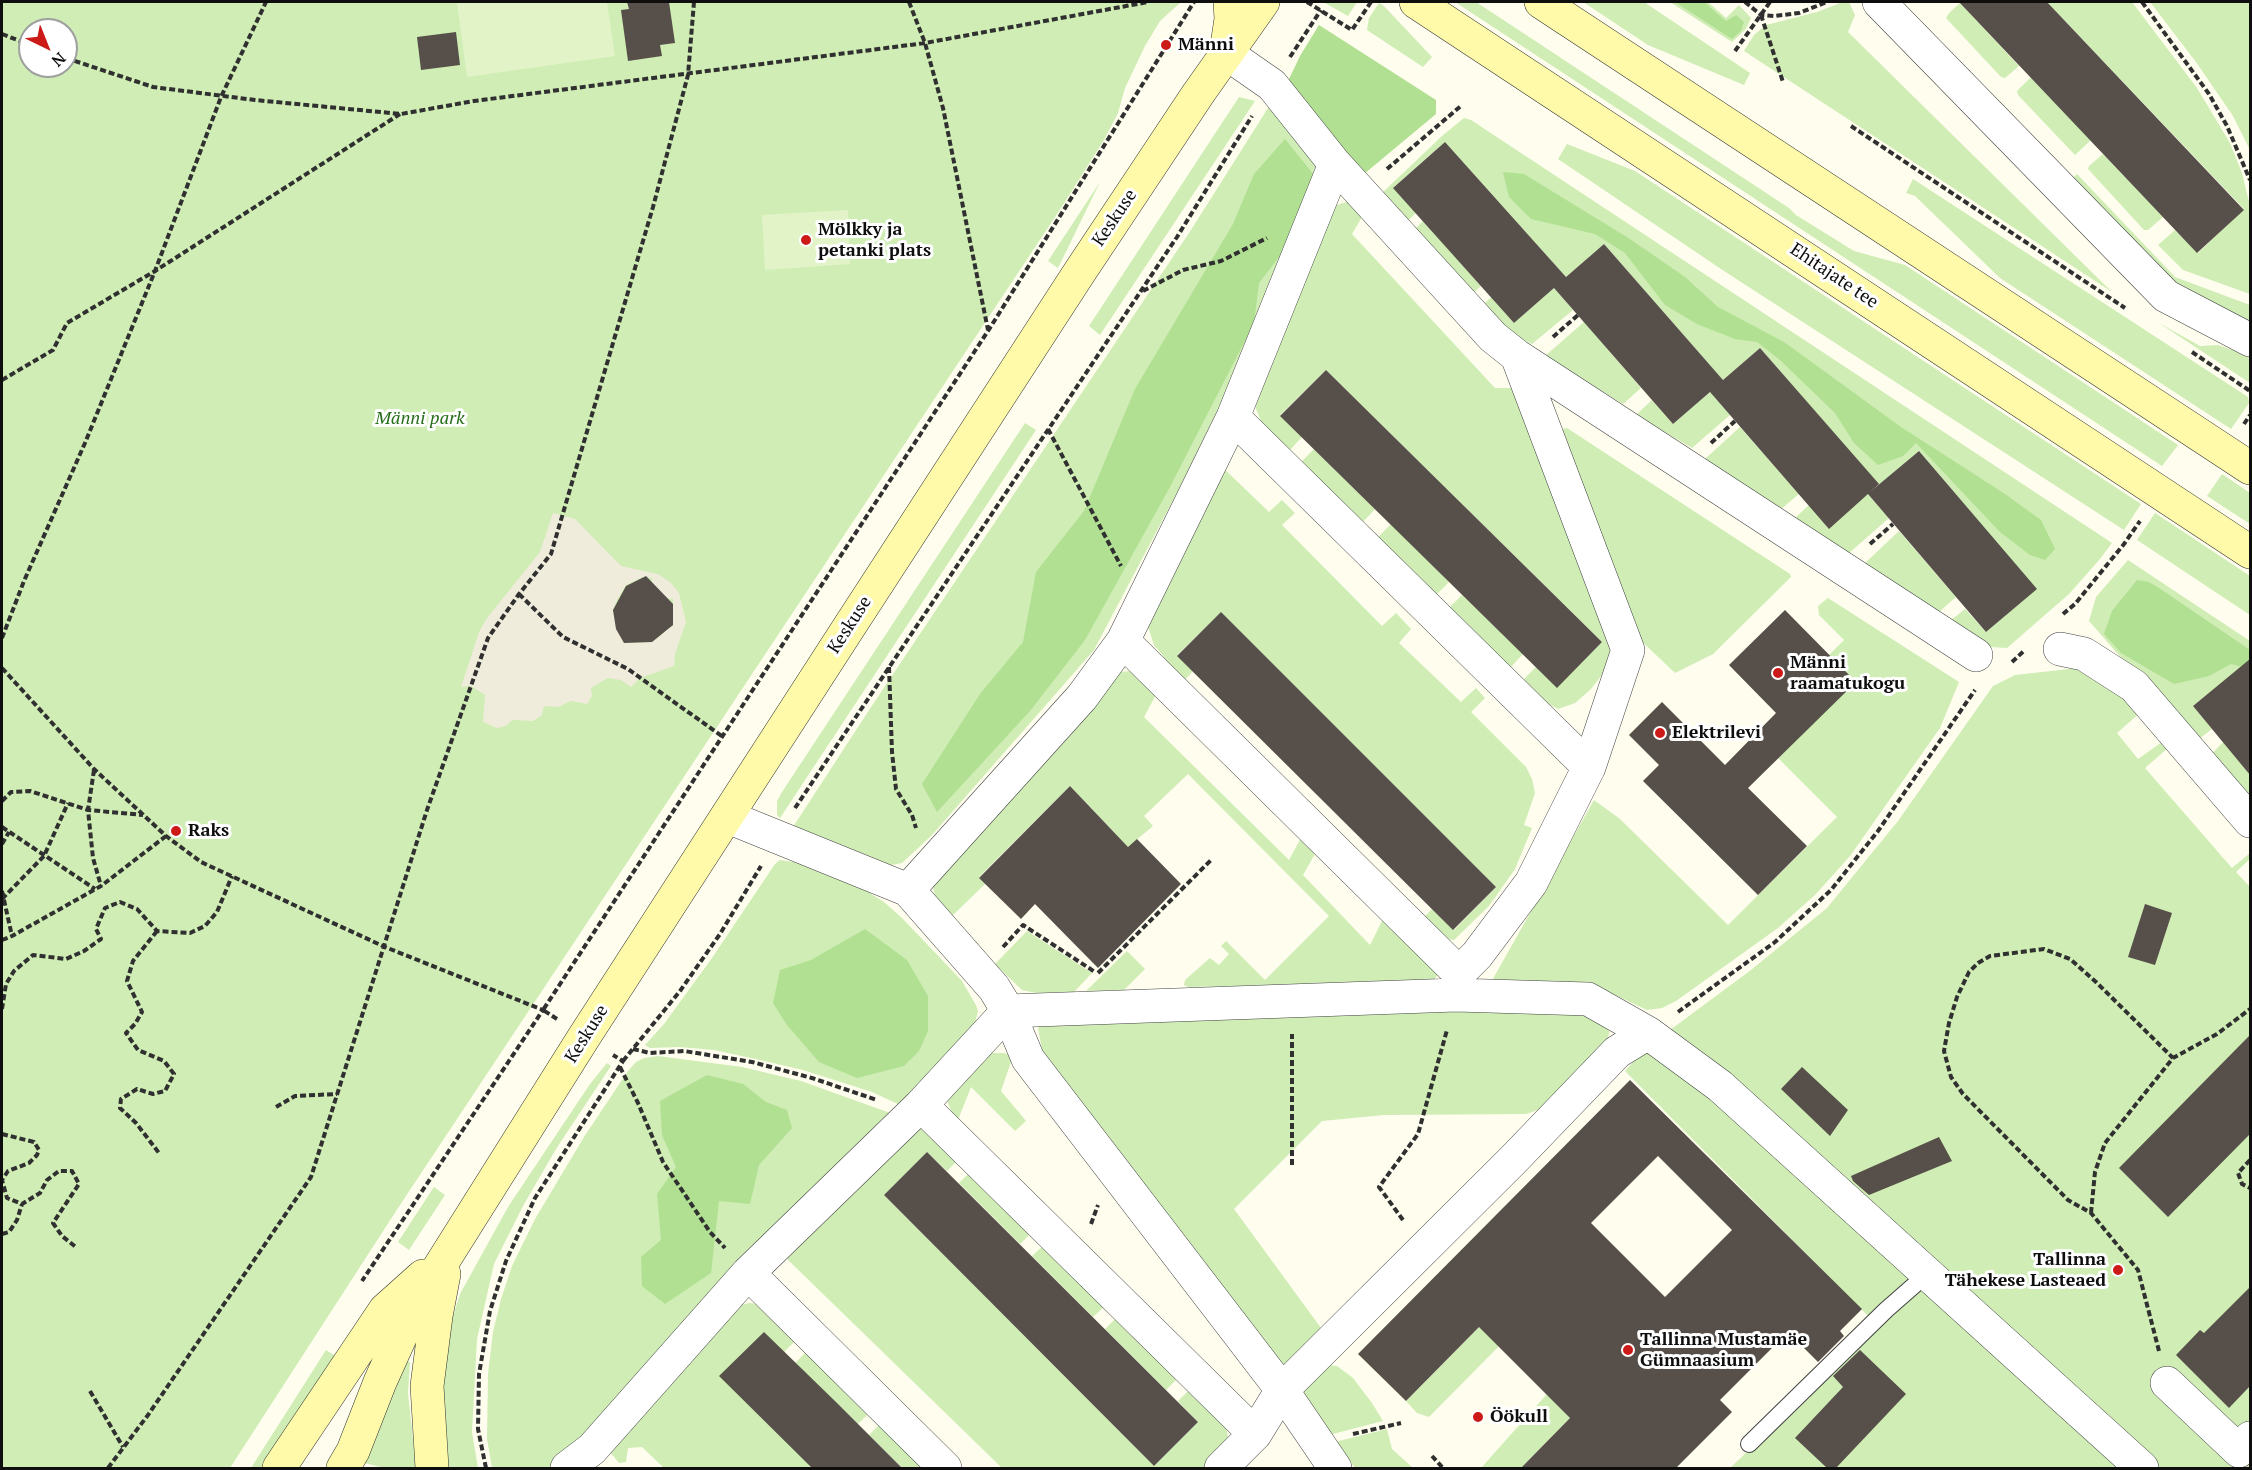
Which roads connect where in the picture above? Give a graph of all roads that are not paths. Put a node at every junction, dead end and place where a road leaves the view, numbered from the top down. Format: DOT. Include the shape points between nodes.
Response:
graph roads {
  1 [pos="1230,2"];
  2 [pos="1263,2"];
  3 [pos="1416,2"];
  4 [pos="1541,2"];
  5 [pos="1879,2"];
  6 [pos="1226,53"];
  7 [pos="1335,164"];
  8 [pos="2250,340"];
  9 [pos="1517,356"];
  10 [pos="1233,417"];
  11 [pos="2250,468"];
  12 [pos="2250,552"];
  13 [pos="2060,634"];
  14 [pos="1123,641"];
  15 [pos="1984,660"];
  16 [pos="1589,767"];
  17 [pos="728,817"];
  18 [pos="2250,821"];
  19 [pos="908,890"];
  20 [pos="1458,984"];
  21 [pos="1008,1011"];
  22 [pos="1648,1033"];
  23 [pos="915,1111"];
  24 [pos="447,1256"];
  25 [pos="748,1273"];
  26 [pos="1927,1274"];
  27 [pos="2167,1383"];
  28 [pos="1282,1390"];
  29 [pos="1255,1434"];
  30 [pos="2250,1438"];
  31 [pos="1749,1444"];
  32 [pos="1326,1455"];
  33 [pos="590,1462"];
  34 [pos="279,1468"];
  35 [pos="343,1468"];
  36 [pos="432,1468"];
  37 [pos="945,1468"];
  38 [pos="1221,1468"];
  39 [pos="2142,1468"];
  1 -- 6 [label="main road"];
  2 -- 6 [label="main road, Keskuse"];
  3 -- 12 [label="main road, Ehitajate tee"];
  4 -- 11 [label="main road"];
  5 -- 8 [label="street" via="2166,296"];
  6 -- 7 [label="street" via="1272,84"];
  6 -- 17 [label="main road, Keskuse" via="1079,273"];
  7 -- 9 [label="street" via="1493,337"];
  7 -- 10 [label="street"];
  9 -- 15 [label="street"];
  9 -- 16 [label="street" via="1628,650"];
  10 -- 14 [label="street"];
  10 -- 16 [label="street"];
  13 -- 18 [label="street" via="2134,686"];
  14 -- 19 [label="street" via="1082,697"];
  14 -- 20 [label="street"];
  16 -- 20 [label="street" via="1531,883"];
  17 -- 19 [label="street"];
  17 -- 24 [label="main road, Keskuse"];
  19 -- 21 [label="street" via="994,988"];
  20 -- 21 [label="street" via="1292,1000"];
  20 -- 22 [label="street" via="1588,999"];
  21 -- 23 [label="street"];
  21 -- 28 [label="street" via="1028,1059"];
  22 -- 26 [label="street" via="1720,1086"];
  22 -- 28 [label="street" via="1617,1052"];
  23 -- 25 [label="street"];
  23 -- 29 [label="street" via="1078,1261"];
  24 -- 34 [label="main road, Keskuse" via="385,1310"];
  24 -- 35 [label="main road, Keskuse" via="413,1309"];
  24 -- 36 [label="main road, Keskuse" via="427,1386"];
  25 -- 33 [label="street"];
  25 -- 37 [label="street"];
  26 -- 31 [label="lane"];
  26 -- 39 [label="street"];
  27 -- 30 [label="street" via="2239,1451"];
  28 -- 29 [label="street"];
  28 -- 32 [label="street"];
  29 -- 38 [label="street"];
}
